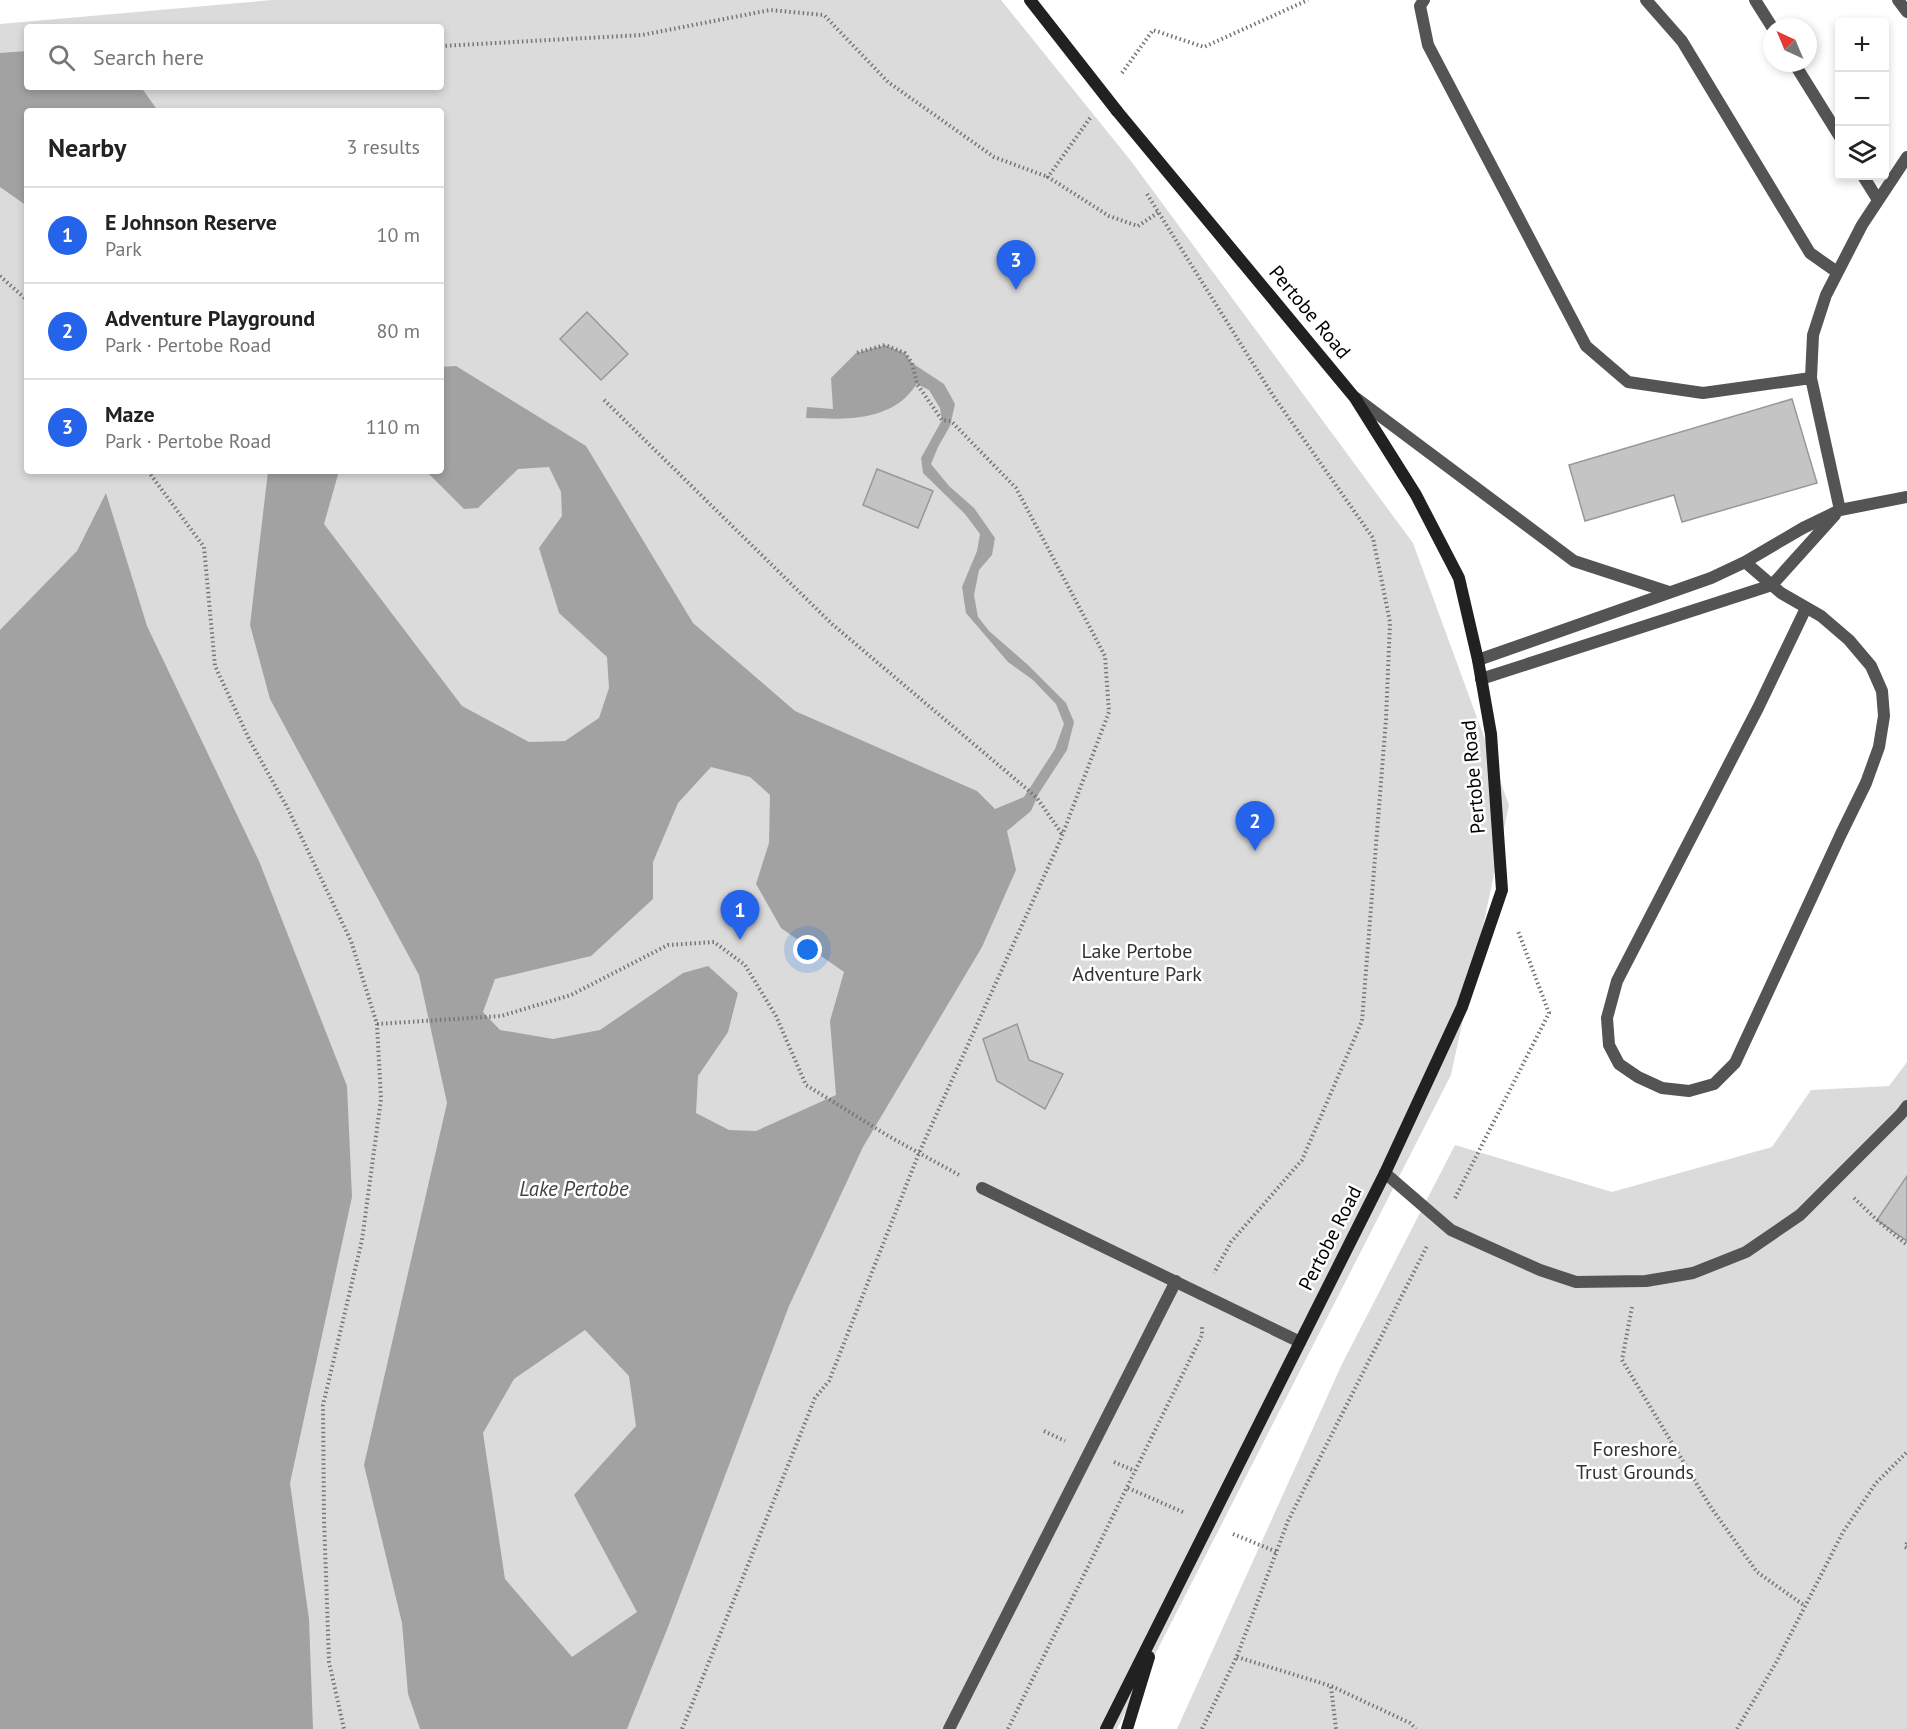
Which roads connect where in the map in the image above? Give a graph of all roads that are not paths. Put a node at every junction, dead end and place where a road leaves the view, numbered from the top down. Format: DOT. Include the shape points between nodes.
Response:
graph roads {
  1 [pos="1030,0"];
  2 [pos="1424,0"];
  3 [pos="1646,0"];
  4 [pos="1755,0"];
  5 [pos="1898,0"];
  6 [pos="1907,12"];
  7 [pos="1766,18"];
  8 [pos="1799,72"];
  9 [pos="1835,130"];
  10 [pos="1907,158"];
  11 [pos="1866,180"];
  12 [pos="1878,200"];
  13 [pos="1838,272"];
  14 [pos="1811,378"];
  15 [pos="1355,398"];
  16 [pos="1907,497"];
  17 [pos="1840,510"];
  18 [pos="1745,562"];
  19 [pos="1772,585"];
  20 [pos="1669,592"];
  21 [pos="1806,608"];
  22 [pos="1478,660"];
  23 [pos="1481,680"];
  24 [pos="1907,1106"];
  25 [pos="1385,1173"];
  26 [pos="982,1188"];
  27 [pos="1176,1281"];
  28 [pos="1300,1342"];
  29 [pos="1161,1621"];
  30 [pos="949,1729"];
  31 [pos="1107,1729"];
  32 [pos="1127,1729"];
  1 -- 15 [label="street, Pertobe Road, bridge"];
  2 -- 14 [label="lane" via="1420,6 1428,45 1586,346 1628,382 1703,393"];
  3 -- 13 [label="lane" via="1682,41 1810,253"];
  4 -- 7 [label="lane"];
  5 -- 6 [label="lane"];
  8 -- 9 [label="lane"];
  10 -- 12 [label="lane"];
  11 -- 12 [label="lane"];
  12 -- 13 [label="lane"];
  13 -- 14 [label="lane" via="1813,335"];
  14 -- 17 [label="lane"];
  15 -- 20 [label="lane" via="1574,561"];
  15 -- 22 [label="street, Pertobe Road" via="1416,495 1459,578"];
  16 -- 17 [label="lane"];
  17 -- 18 [label="lane"];
  17 -- 19 [label="lane"];
  18 -- 19 [label="lane"];
  18 -- 20 [label="lane"];
  19 -- 21 [label="lane"];
  19 -- 23 [label="lane"];
  20 -- 22 [label="lane"];
  21 -- 21 [label="lane" via="1617,981 1607,1018 1609,1045 1618,1065 1662,1088 1689,1091 1714,1084 1735,1063 1866,783 1879,747 1884,716 1882,691 1871,666 1849,640"];
  22 -- 23 [label="street, Pertobe Road"];
  23 -- 25 [label="street, Pertobe Road" via="1491,734 1502,890 1462,1007"];
  24 -- 25 [label="lane" via="1800,1215 1746,1252 1693,1273 1637,1282 1576,1282 1539,1270 1450,1230"];
  25 -- 28 [label="street, Pertobe Road"];
  26 -- 27 [label="lane"];
  27 -- 28 [label="lane"];
  27 -- 30 [label="lane"];
  28 -- 29 [label="street, Pertobe Road"];
  29 -- 31 [label="street, Pertobe Road"];
  29 -- 32 [label="street, Pertobe Road"];
}
